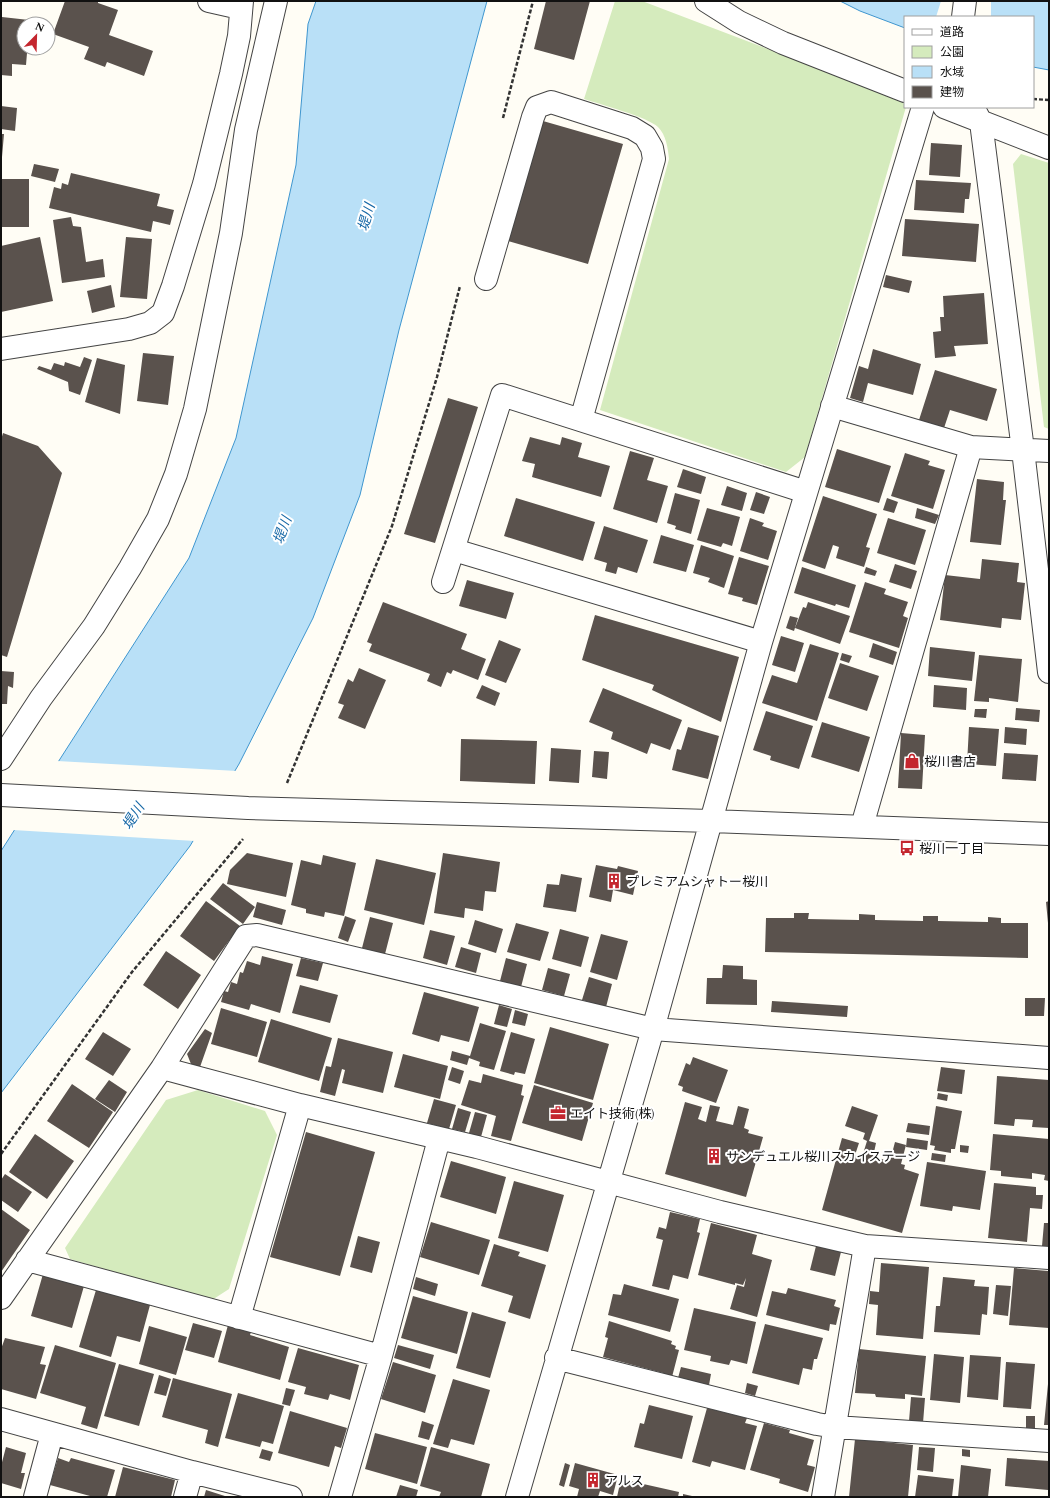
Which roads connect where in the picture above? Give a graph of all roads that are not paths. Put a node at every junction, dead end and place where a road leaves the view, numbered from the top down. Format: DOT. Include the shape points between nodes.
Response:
graph roads {
  1 [pos="209,1"];
  2 [pos="276,1"];
  3 [pos="706,1"];
  4 [pos="966,1"];
  5 [pos="241,5"];
  6 [pos="963,16"];
  7 [pos="904,91"];
  8 [pos="923,108"];
  9 [pos="949,108"];
  10 [pos="977,114"];
  11 [pos="1049,148"];
  12 [pos="486,279"];
  13 [pos="1,349"];
  14 [pos="832,406"];
  15 [pos="581,420"];
  16 [pos="970,447"];
  17 [pos="1023,450"];
  18 [pos="1049,451"];
  19 [pos="806,492"];
  20 [pos="454,550"];
  21 [pos="443,582"];
  22 [pos="761,642"];
  23 [pos="1049,672"];
  24 [pos="1,758"];
  25 [pos="1,795"];
  26 [pos="711,821"];
  27 [pos="862,826"];
  28 [pos="1049,834"];
  29 [pos="653,1029"];
  30 [pos="1049,1058"];
  31 [pos="162,1068"];
  32 [pos="300,1105"];
  33 [pos="440,1139"];
  34 [pos="608,1181"];
  35 [pos="866,1246"];
  36 [pos="1049,1258"];
  37 [pos="27,1260"];
  38 [pos="1,1298"];
  39 [pos="239,1318"];
  40 [pos="381,1356"];
  41 [pos="556,1358"];
  42 [pos="1,1419"];
  43 [pos="835,1427"];
  44 [pos="52,1434"];
  45 [pos="1049,1441"];
  46 [pos="192,1472"];
  47 [pos="35,1497"];
  48 [pos="185,1497"];
  49 [pos="292,1497"];
  50 [pos="340,1497"];
  51 [pos="517,1497"];
  52 [pos="823,1497"];
  1 -- 5 [label="street"];
  2 -- 24 [label="street" via="246,130 231,233 196,408 176,474 158,520 130,568 94,626"];
  3 -- 7 [label="street" via="739,22 783,43"];
  4 -- 6 [label="street"];
  5 -- 13 [label="street" via="239,36 230,82 189,238 163,313 150,324 129,329"];
  8 -- 14 [label="street"];
  9 -- 10 [label="street"];
  10 -- 11 [label="street"];
  10 -- 17 [label="street"];
  12 -- 15 [label="street" via="537,107 551,102 632,128 644,136 652,148 654,159"];
  14 -- 16 [label="street"];
  14 -- 19 [label="street"];
  15 -- 19 [label="street"];
  15 -- 20 [label="street" via="502,395"];
  16 -- 17 [label="street"];
  16 -- 27 [label="street"];
  17 -- 18 [label="street"];
  17 -- 23 [label="street"];
  19 -- 22 [label="street"];
  20 -- 21 [label="street"];
  20 -- 22 [label="street"];
  22 -- 26 [label="street"];
  25 -- 26 [label="street" via="248,808"];
  26 -- 27 [label="street"];
  26 -- 29 [label="street"];
  27 -- 28 [label="street"];
  29 -- 30 [label="street"];
  29 -- 31 [label="street" via="257,935 246,936"];
  29 -- 34 [label="street"];
  31 -- 32 [label="street"];
  31 -- 37 [label="street"];
  32 -- 33 [label="street"];
  32 -- 39 [label="street"];
  33 -- 34 [label="street"];
  33 -- 40 [label="street"];
  34 -- 35 [label="street" via="720,1212"];
  34 -- 41 [label="street"];
  35 -- 36 [label="street"];
  35 -- 43 [label="street"];
  37 -- 38 [label="street"];
  37 -- 39 [label="street"];
  39 -- 40 [label="street"];
  40 -- 50 [label="street"];
  41 -- 43 [label="street"];
  41 -- 51 [label="street"];
  42 -- 44 [label="street"];
  43 -- 45 [label="street"];
  43 -- 52 [label="street"];
  44 -- 46 [label="street"];
  44 -- 47 [label="street"];
  46 -- 48 [label="street"];
  46 -- 49 [label="street"];
}
